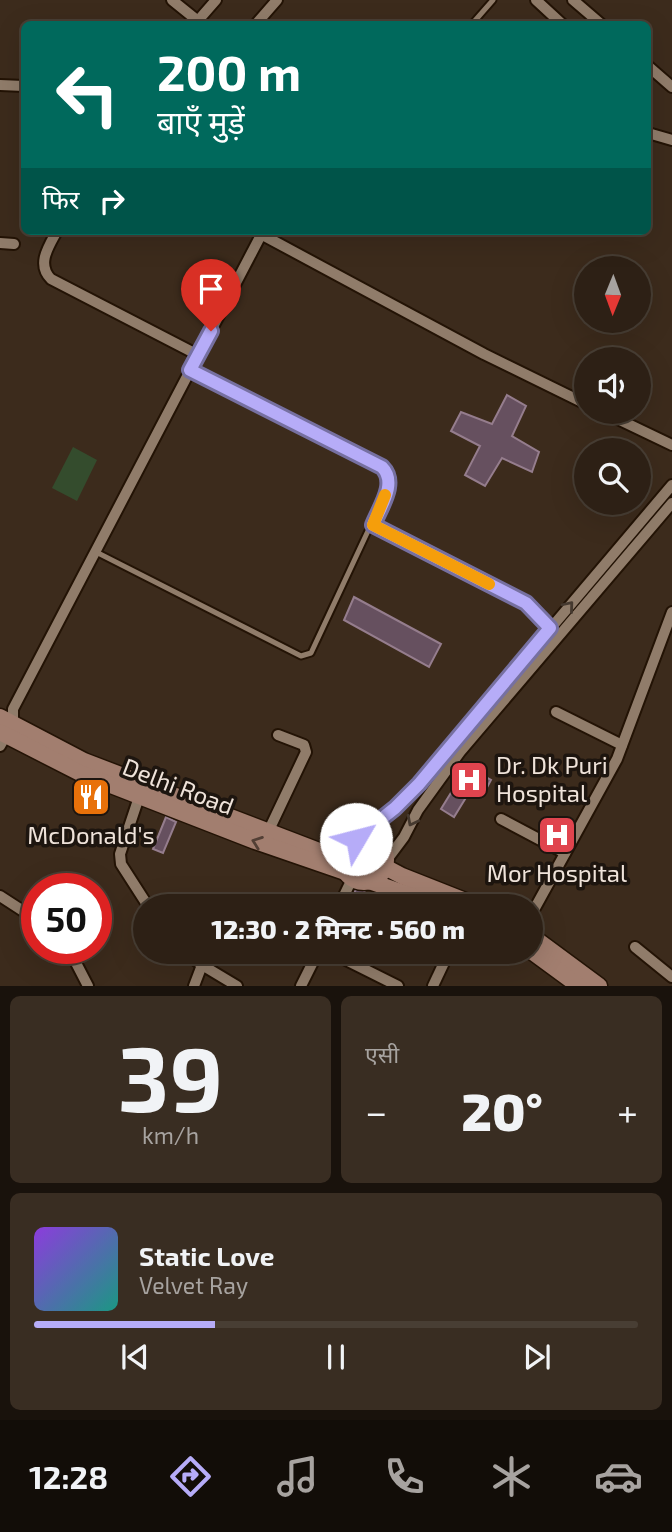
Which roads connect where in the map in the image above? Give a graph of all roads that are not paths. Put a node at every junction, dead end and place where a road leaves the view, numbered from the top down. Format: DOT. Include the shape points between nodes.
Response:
graph roads {
  1 [pos="172,0"];
  2 [pos="216,0"];
  3 [pos="277,0"];
  4 [pos="493,0"];
  5 [pos="536,0"];
  6 [pos="573,0"];
  7 [pos="194,21"];
  8 [pos="198,21"];
  9 [pos="259,21"];
  10 [pos="475,21"];
  11 [pos="559,21"];
  12 [pos="598,21"];
  13 [pos="651,69"];
  14 [pos="0,85"];
  15 [pos="21,86"];
  16 [pos="672,88"];
  17 [pos="651,134"];
  18 [pos="672,140"];
  19 [pos="55,235"];
  20 [pos="257,235"];
  21 [pos="262,235"];
  22 [pos="0,243"];
  23 [pos="14,244"];
  24 [pos="198,355"];
  25 [pos="190,370"];
  26 [pos="574,398"];
  27 [pos="628,424"];
  28 [pos="672,445"];
  29 [pos="672,485"];
  30 [pos="672,503"];
  31 [pos="373,525"];
  32 [pos="631,541"];
  33 [pos="96,552"];
  34 [pos="671,612"];
  35 [pos="550,628"];
  36 [pos="556,712"];
  37 [pos="4,724"];
  38 [pos="278,735"];
  39 [pos="622,745"];
  40 [pos="139,797"];
  41 [pos="501,819"];
  42 [pos="269,830"];
  43 [pos="359,838"];
  44 [pos="565,853"];
  45 [pos="342,854"];
  46 [pos="386,864"];
  47 [pos="349,875"];
  48 [pos="369,881"];
  49 [pos="140,894"];
  50 [pos="343,894"];
  51 [pos="406,894"];
  52 [pos="448,894"];
  53 [pos="543,894"];
  54 [pos="0,896"];
  55 [pos="21,910"];
  56 [pos="543,945"];
  57 [pos="635,947"];
  58 [pos="543,960"];
  59 [pos="77,964"];
  60 [pos="312,964"];
  61 [pos="354,964"];
  62 [pos="443,964"];
  63 [pos="202,965"];
  64 [pos="672,977"];
  65 [pos="88,986"];
  66 [pos="194,986"];
  67 [pos="237,986"];
  68 [pos="301,986"];
  69 [pos="398,986"];
  70 [pos="433,986"];
  71 [pos="579,986"];
  72 [pos="599,986"];
  1 -- 7 [label="street"];
  2 -- 8 [label="street"];
  3 -- 9 [label="street"];
  4 -- 10 [label="lane"];
  5 -- 11 [label="street"];
  6 -- 12 [label="street"];
  13 -- 16 [label="street"];
  14 -- 15 [label="street"];
  17 -- 18 [label="street"];
  19 -- 24 [label="street" via="43,264 51,279"];
  20 -- 24 [label="street"];
  21 -- 26 [label="street"];
  22 -- 23 [label="street"];
  24 -- 25 [label="street"];
  25 -- 31 [label="lane" via="382,467 388,473 389,486"];
  25 -- 33 [label="street"];
  27 -- 28 [label="street"];
  29 -- 32 [label="street"];
  30 -- 32 [label="street"];
  31 -- 33 [label="lane" via="311,653 304,656"];
  31 -- 35 [label="lane" via="526,603"];
  35 -- 32 [label="street, one-way"];
  32 -- 46 [label="street, one-way" via="460,752"];
  33 -- 37 [label="street"];
  34 -- 39 [label="street"];
  35 -- 43 [label="street" via="419,784"];
  36 -- 39 [label="street"];
  37 -- 40 [label="main road, Delhi Road" via="80,773"];
  37 -- 42 [label="main road, Delhi Road" via="84,761"];
  38 -- 42 [label="street" via="306,749"];
  39 -- 44 [label="street"];
  47 -- 40 [label="main road, Delhi Road, one-way"];
  40 -- 49 [label="street" via="120,854 121,864"];
  41 -- 44 [label="street"];
  42 -- 45 [label="main road, Delhi Road" via="319,851"];
  43 -- 45 [label="main road"];
  43 -- 46 [label="main road" via="379,843"];
  44 -- 53 [label="street"];
  45 -- 47 [label="main road"];
  46 -- 48 [label="main road"];
  46 -- 52 [label="main road" via="402,876"];
  47 -- 48 [label="main road"];
  47 -- 50 [label="street"];
  48 -- 51 [label="main road"];
  54 -- 55 [label="street"];
  56 -- 72 [label="main road"];
  57 -- 64 [label="street"];
  58 -- 71 [label="main road"];
  59 -- 65 [label="street"];
  60 -- 68 [label="street"];
  61 -- 69 [label="street"];
  62 -- 70 [label="street"];
  63 -- 66 [label="street"];
  63 -- 67 [label="street"];
}
